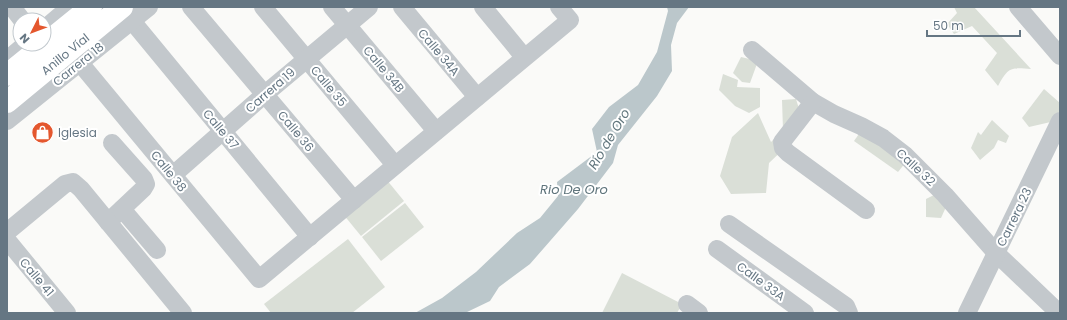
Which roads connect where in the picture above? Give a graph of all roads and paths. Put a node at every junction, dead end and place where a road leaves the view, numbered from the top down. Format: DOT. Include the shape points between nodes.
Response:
graph roads {
  1 [pos="70,7"];
  2 [pos="91,7"];
  3 [pos="149,7"];
  4 [pos="191,7"];
  5 [pos="263,7"];
  6 [pos="332,7"];
  7 [pos="369,7"];
  8 [pos="402,7"];
  9 [pos="482,7"];
  10 [pos="1018,7"];
  11 [pos="565,13"];
  12 [pos="127,14"];
  13 [pos="52,22"];
  14 [pos="347,25"];
  15 [pos="752,50"];
  16 [pos="16,52"];
  17 [pos="1060,56"];
  18 [pos="524,57"];
  19 [pos="306,59"];
  20 [pos="7,60"];
  21 [pos="80,63"];
  22 [pos="7,75"];
  23 [pos="265,94"];
  24 [pos="477,97"];
  25 [pos="7,102"];
  26 [pos="813,102"];
  27 [pos="7,121"];
  28 [pos="1060,121"];
  29 [pos="436,131"];
  30 [pos="223,132"];
  31 [pos="112,143"];
  32 [pos="395,165"];
  33 [pos="173,175"];
  34 [pos="354,200"];
  35 [pos="122,209"];
  36 [pos="866,210"];
  37 [pos="108,222"];
  38 [pos="729,224"];
  39 [pos="7,232"];
  40 [pos="310,237"];
  41 [pos="7,240"];
  42 [pos="717,249"];
  43 [pos="157,250"];
  44 [pos="996,253"];
  45 [pos="67,313"];
  46 [pos="183,313"];
  47 [pos="805,313"];
  48 [pos="849,313"];
  49 [pos="967,313"];
  50 [pos="1059,313"];
  1 -- 13 [label="street"];
  2 -- 22 [label="highway, Anillo Víal"];
  3 -- 12 [label="street, Carrera 18"];
  4 -- 23 [label="street, Calle 36"];
  5 -- 19 [label="street, Calle 35"];
  6 -- 14 [label="street, Calle 34B"];
  7 -- 14 [label="street, Carrera 19"];
  8 -- 24 [label="street, Calle 34A"];
  9 -- 18 [label="street"];
  10 -- 17 [label="street"];
  11 -- 18 [label="street"];
  12 -- 21 [label="street, Carrera 18"];
  12 -- 25 [label="highway, Anillo Víal"];
  12 -- 30 [label="street, Calle 37"];
  14 -- 19 [label="street, Carrera 19"];
  14 -- 29 [label="street, Calle 34B"];
  15 -- 26 [label="street, Calle 32"];
  16 -- 20 [label="street"];
  18 -- 24 [label="street"];
  19 -- 23 [label="street, Carrera 19"];
  19 -- 32 [label="street, Calle 35"];
  21 -- 27 [label="street, Carrera 18"];
  21 -- 33 [label="street, Calle 38"];
  23 -- 30 [label="street, Carrera 19"];
  23 -- 34 [label="street, Calle 36"];
  24 -- 29 [label="street"];
  26 -- 36 [label="street" via="782,142 783,148"];
  26 -- 44 [label="street, Calle 32" via="882,138 905,155 945,195"];
  28 -- 44 [label="street, Carrera 23"];
  29 -- 32 [label="street"];
  30 -- 33 [label="street, Carrera 19"];
  30 -- 40 [label="street, Calle 37"];
  31 -- 35 [label="street" via="146,184"];
  32 -- 34 [label="street"];
  33 -- 40 [label="street, Calle 38" via="259,279"];
  34 -- 40 [label="street"];
  35 -- 37 [label="street"];
  35 -- 43 [label="street"];
  37 -- 39 [label="street" via="73,182 64,184"];
  37 -- 46 [label="street"];
  38 -- 48 [label="street" via="846,306"];
  41 -- 45 [label="street, Calle 41"];
  42 -- 47 [label="street, Calle 33A"];
  44 -- 49 [label="street, Carrera 23"];
  44 -- 50 [label="street, Calle 32"];
}
